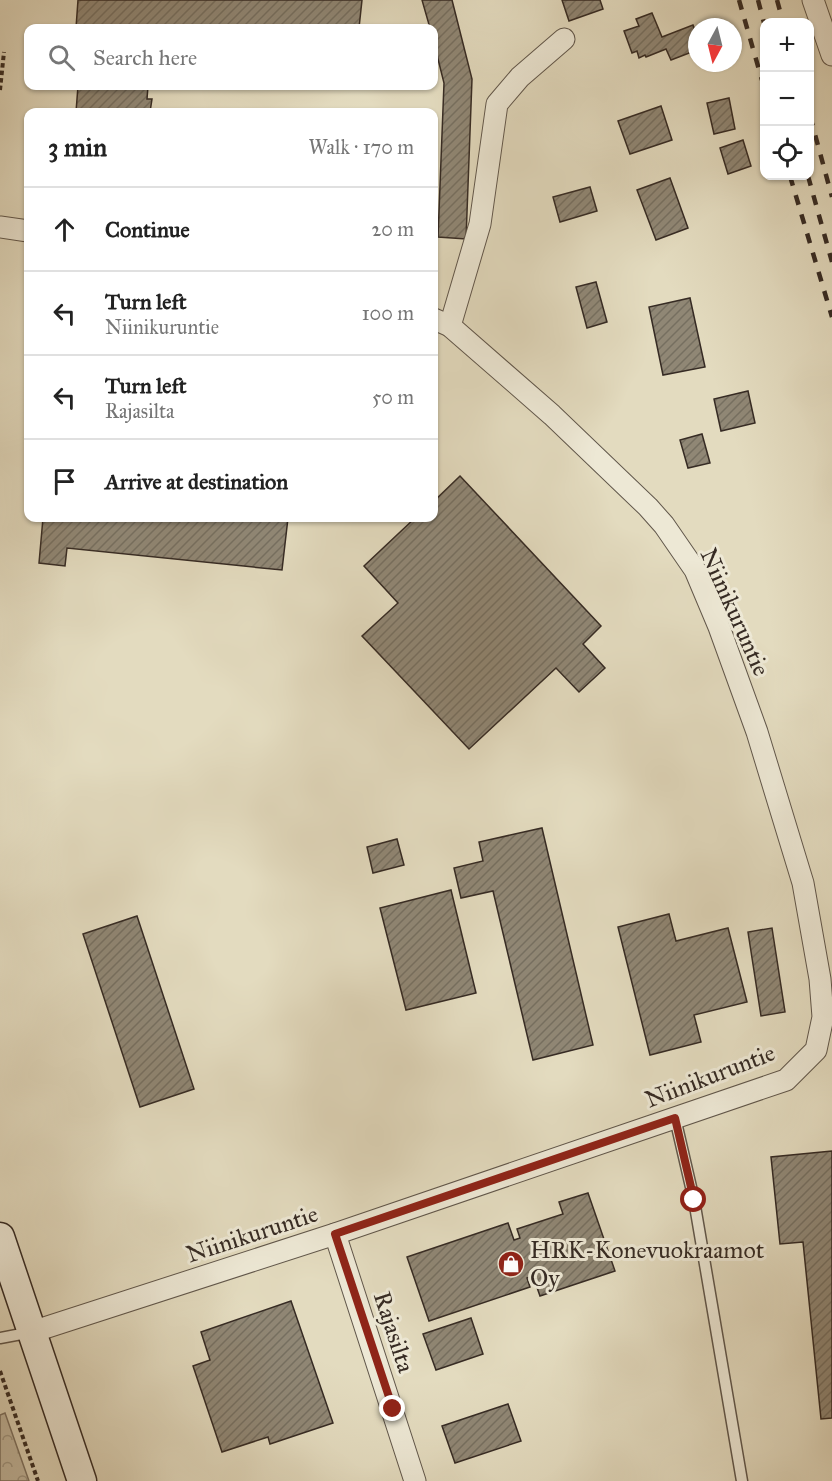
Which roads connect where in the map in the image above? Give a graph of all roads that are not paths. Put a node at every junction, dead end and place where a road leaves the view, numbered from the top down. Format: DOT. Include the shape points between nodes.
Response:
graph roads {
  1 [pos="813,0"];
  2 [pos="564,39"];
  3 [pos="832,55"];
  4 [pos="0,227"];
  5 [pos="24,230"];
  6 [pos="442,322"];
  7 [pos="675,1118"];
  8 [pos="335,1234"];
  9 [pos="0,1237"];
  10 [pos="32,1332"];
  11 [pos="0,1338"];
  12 [pos="82,1481"];
  13 [pos="415,1481"];
  14 [pos="742,1481"];
  1 -- 3 [label="street"];
  2 -- 6 [label="street" via="520,77 497,104 480,224"];
  4 -- 5 [label="street"];
  6 -- 7 [label="street, Niinikuruntie" via="552,415 648,507 695,570 757,732 803,883 823,1017 816,1050 786,1080"];
  7 -- 8 [label="street, Niinikuruntie"];
  7 -- 14 [label="lane" via="694,1200"];
  8 -- 10 [label="street, Niinikuruntie"];
  8 -- 13 [label="street, Rajasilta"];
  9 -- 10 [label="main road"];
  10 -- 11 [label="lane"];
  10 -- 12 [label="main road"];
}
